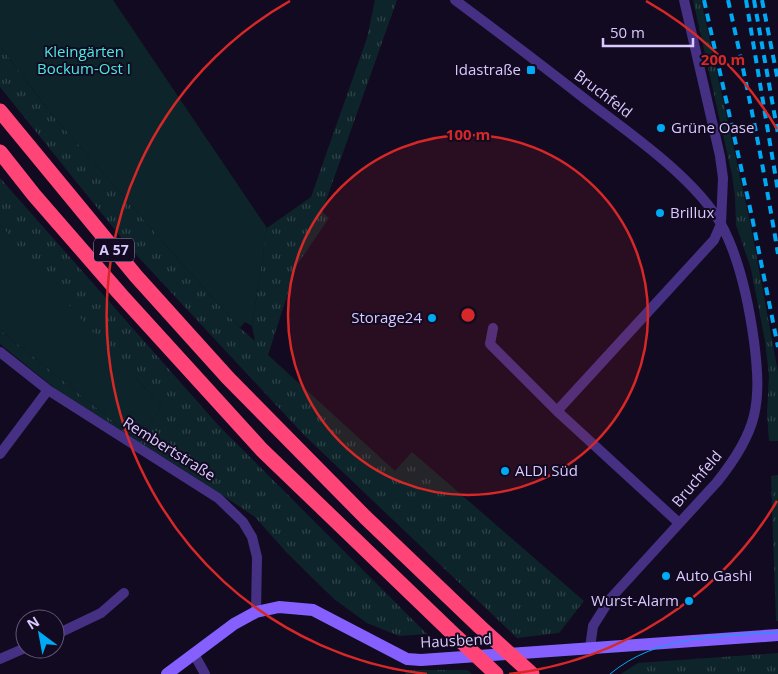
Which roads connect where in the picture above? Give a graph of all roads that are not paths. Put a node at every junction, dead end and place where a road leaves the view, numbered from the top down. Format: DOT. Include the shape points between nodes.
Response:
graph roads {
  1 [pos="455,0"];
  2 [pos="684,0"];
  3 [pos="0,112"];
  4 [pos="0,152"];
  5 [pos="721,224"];
  6 [pos="493,328"];
  7 [pos="0,352"];
  8 [pos="48,390"];
  9 [pos="557,411"];
  10 [pos="0,454"];
  11 [pos="679,523"];
  12 [pos="124,593"];
  13 [pos="256,612"];
  14 [pos="65,630"];
  15 [pos="778,634"];
  16 [pos="590,648"];
  17 [pos="15,652"];
  18 [pos="194,654"];
  19 [pos="0,659"];
  20 [pos="167,674"];
  21 [pos="205,674"];
  22 [pos="496,674"];
  23 [pos="532,674"];
  1 -- 5 [label="street, Bruchfeld" via="667,163 705,201"];
  2 -- 5 [label="street" via="720,156 723,178"];
  3 -- 23 [label="highway, A 57, bridge" via="136,276 228,378 365,516"];
  4 -- 22 [label="highway, A 57, bridge" via="115,288 262,450"];
  5 -- 9 [label="street" via="714,240"];
  5 -- 11 [label="street, Bruchfeld" via="736,261 749,316 758,375 758,399 754,418 739,450 717,482"];
  6 -- 9 [label="street, Bruchfeld" via="490,344"];
  7 -- 8 [label="street, Rembertstraße"];
  8 -- 10 [label="street"];
  8 -- 13 [label="street, Rembertstraße" via="218,498 242,522 252,537 257,557"];
  9 -- 11 [label="street, Bruchfeld"];
  11 -- 16 [label="street, Bruchfeld" via="610,599 593,626"];
  12 -- 14 [label="street" via="101,613"];
  13 -- 16 [label="main road, Hausbend" via="279,607 313,610 407,659"];
  13 -- 18 [label="main road, Hausbend"];
  15 -- 16 [label="main road, Hausbend"];
  17 -- 19 [label="street"];
  18 -- 20 [label="main road, Hausbend"];
  18 -- 21 [label="street"];
}
